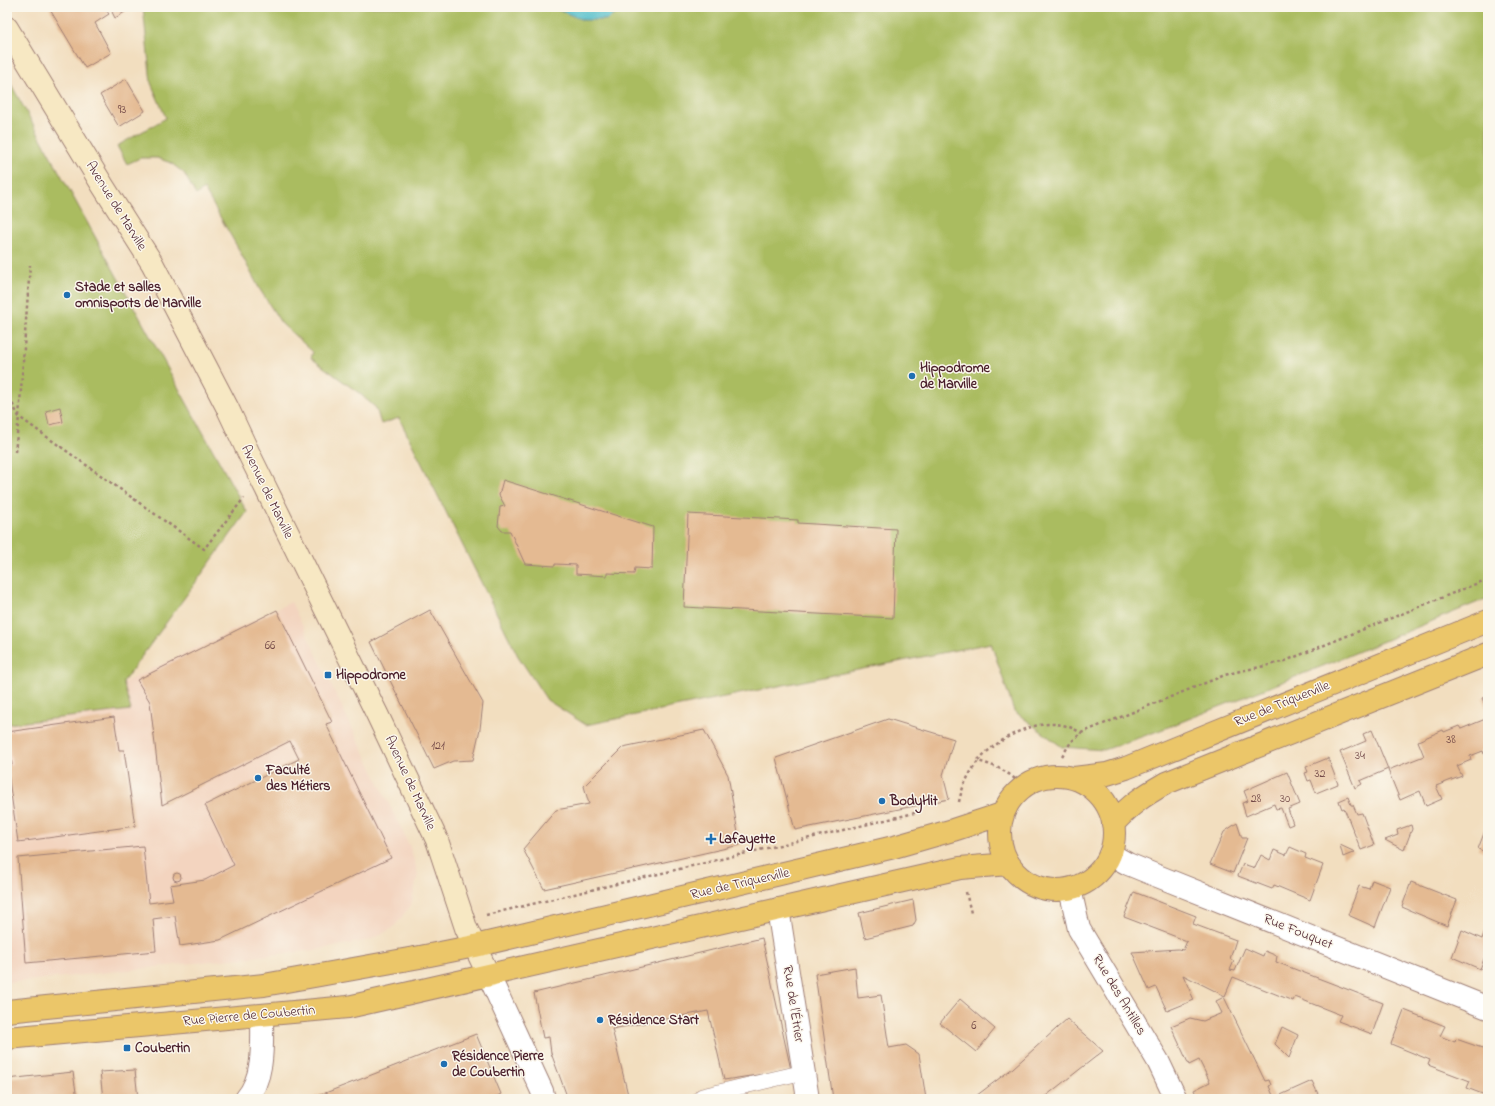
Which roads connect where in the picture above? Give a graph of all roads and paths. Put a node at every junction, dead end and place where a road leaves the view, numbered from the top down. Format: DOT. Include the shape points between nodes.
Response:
graph roads {
  1 [pos="7,28"];
  2 [pos="30,265"];
  3 [pos="7,393"];
  4 [pos="19,417"];
  5 [pos="14,452"];
  6 [pos="245,496"];
  7 [pos="1488,579"];
  8 [pos="1488,622"];
  9 [pos="1488,654"];
  10 [pos="1081,733"];
  11 [pos="978,761"];
  12 [pos="1065,777"];
  13 [pos="1023,786"];
  14 [pos="958,803"];
  15 [pos="928,810"];
  16 [pos="1002,814"];
  17 [pos="1113,824"];
  18 [pos="1110,854"];
  19 [pos="1009,864"];
  20 [pos="1070,889"];
  21 [pos="778,909"];
  22 [pos="464,920"];
  23 [pos="475,946"];
  24 [pos="489,976"];
  25 [pos="1488,1008"];
  26 [pos="7,1011"];
  27 [pos="262,1016"];
  28 [pos="7,1038"];
  29 [pos="804,1072"];
  30 [pos="702,1096"];
  31 [pos="246,1099"];
  32 [pos="544,1099"];
  33 [pos="808,1099"];
  34 [pos="1176,1099"];
  1 -- 22 [label="street, Avenue de Marville" via="152,263 227,407 437,840"];
  2 -- 4 [label="path"];
  3 -- 4 [label="path"];
  4 -- 5 [label="path"];
  4 -- 6 [label="path" via="204,549"];
  7 -- 10 [label="path" via="1285,661 1239,670"];
  8 -- 12 [label="main road, Rue de Triquerville" via="1126,768 1107,774"];
  9 -- 17 [label="main road" via="1166,783 1141,797"];
  10 -- 11 [label="path" via="1070,727 1055,725 1030,727 1002,740"];
  10 -- 12 [label="path" via="1071,742 1061,759"];
  11 -- 13 [label="path" via="1002,769"];
  11 -- 14 [label="path" via="968,775"];
  12 -- 13 [label="main road" via="1039,778"];
  12 -- 17 [label="main road" via="1088,785 1100,796 1109,809"];
  13 -- 16 [label="main road"];
  15 -- 22 [label="path"];
  16 -- 19 [label="main road" via="999,831 1001,848"];
  16 -- 23 [label="main road, Rue de Triquerville" via="894,847"];
  17 -- 18 [label="main road" via="1114,839"];
  18 -- 20 [label="main road" via="1101,869 1088,881"];
  18 -- 25 [label="street, Rue Fouquet" via="1148,872"];
  19 -- 20 [label="main road" via="1021,878 1037,887"];
  19 -- 21 [label="main road" via="960,868"];
  20 -- 34 [label="street, Rue des Antilles" via="1079,929 1158,1061"];
  21 -- 24 [label="main road"];
  21 -- 29 [label="street, Rue de l'Étrier"];
  22 -- 23 [label="street, Avenue de Marville"];
  23 -- 24 [label="street, Avenue de Marville"];
  23 -- 26 [label="main road, Rue Pierre de Coubertin" via="264,985"];
  24 -- 27 [label="main road, Rue Pierre de Coubertin" via="348,1007"];
  24 -- 32 [label="street"];
  27 -- 28 [label="main road, Rue Pierre de Coubertin"];
  27 -- 31 [label="street" via="261,1057 256,1084"];
  29 -- 30 [label="lane"];
  29 -- 33 [label="street, Rue de l'Étrier"];
}
